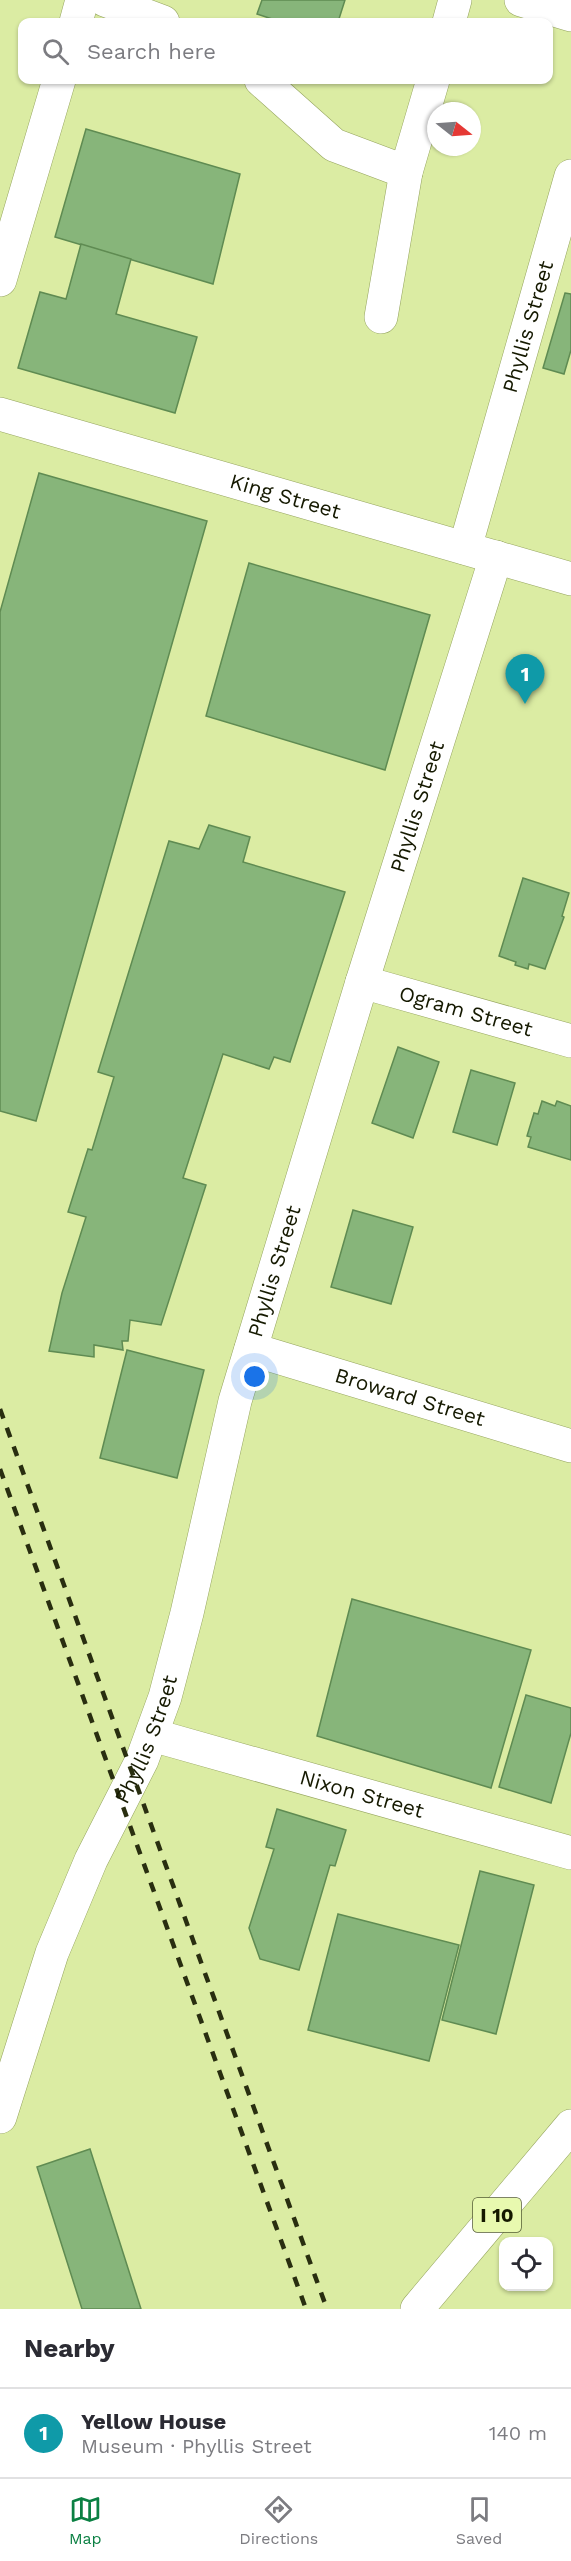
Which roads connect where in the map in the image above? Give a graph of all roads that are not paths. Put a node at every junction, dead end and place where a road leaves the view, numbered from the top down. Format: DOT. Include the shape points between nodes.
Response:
graph roads {
  1 [pos="82,0"];
  2 [pos="105,0"];
  3 [pos="455,0"];
  4 [pos="521,0"];
  5 [pos="571,15"];
  6 [pos="77,18"];
  7 [pos="152,18"];
  8 [pos="450,18"];
  9 [pos="58,84"];
  10 [pos="265,84"];
  11 [pos="432,84"];
  12 [pos="406,172"];
  13 [pos="571,176"];
  14 [pos="0,280"];
  15 [pos="381,318"];
  16 [pos="0,414"];
  17 [pos="465,548"];
  18 [pos="496,557"];
  19 [pos="571,579"];
  20 [pos="362,982"];
  21 [pos="571,1041"];
  22 [pos="251,1349"];
  23 [pos="571,1446"];
  24 [pos="152,1735"];
  25 [pos="571,1852"];
  26 [pos="0,2117"];
  27 [pos="571,2126"];
  28 [pos="420,2306"];
  1 -- 6 [label="main road"];
  2 -- 7 [label="main road"];
  3 -- 8 [label="main road"];
  4 -- 5 [label="main road"];
  9 -- 14 [label="main road"];
  10 -- 12 [label="main road" via="334,145"];
  11 -- 12 [label="main road"];
  12 -- 15 [label="main road"];
  13 -- 17 [label="main road, Phyllis Street"];
  16 -- 17 [label="main road, King Street"];
  17 -- 18 [label="main road, King Street"];
  18 -- 19 [label="main road, King Street"];
  18 -- 20 [label="main road, Phyllis Street"];
  20 -- 21 [label="main road, Ogram Street"];
  20 -- 22 [label="main road, Phyllis Street"];
  22 -- 23 [label="main road, Broward Street"];
  22 -- 24 [label="main road, Phyllis Street" via="235,1401 176,1661"];
  24 -- 25 [label="main road, Nixon Street"];
  24 -- 26 [label="main road, Phyllis Street" via="91,1860 52,1953"];
  27 -- 28 [label="main road, I 10"];
}
